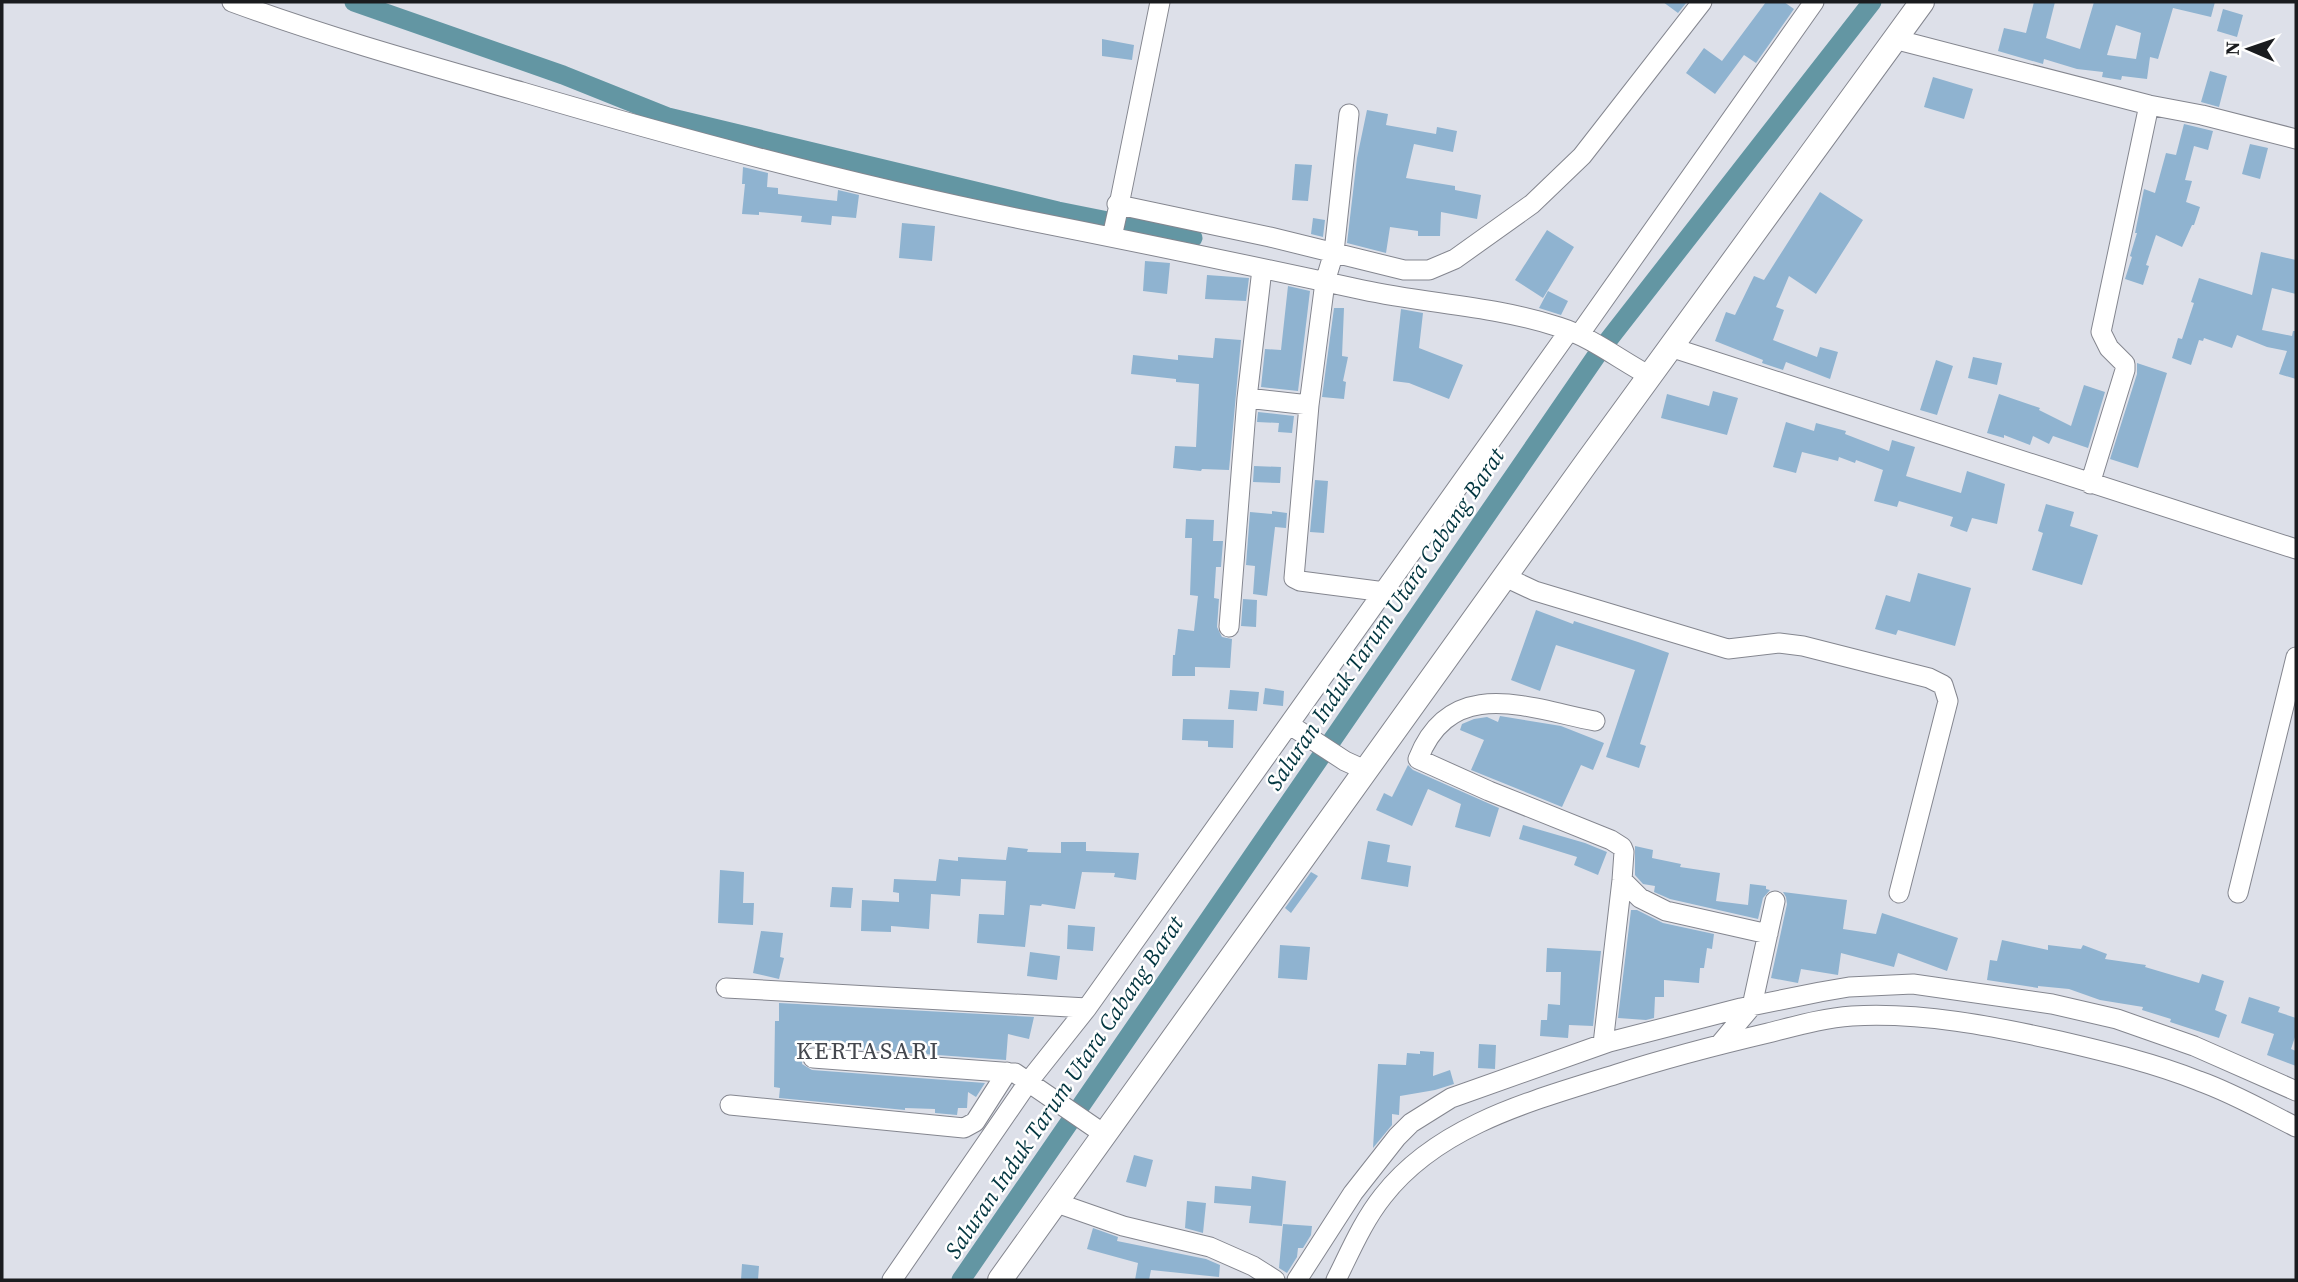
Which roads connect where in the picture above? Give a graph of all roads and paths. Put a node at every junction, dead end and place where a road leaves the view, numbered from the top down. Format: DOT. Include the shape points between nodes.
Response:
graph roads {
  1 [pos="232,2"];
  2 [pos="1160,2"];
  3 [pos="1702,2"];
  4 [pos="1814,2"];
  5 [pos="1922,2"];
  6 [pos="1894,39"];
  7 [pos="2149,105"];
  8 [pos="1349,114"];
  9 [pos="2296,139"];
  10 [pos="1118,206"];
  11 [pos="1113,235"];
  12 [pos="1330,267"];
  13 [pos="1262,269"];
  14 [pos="1404,284"];
  15 [pos="1574,333"];
  16 [pos="1670,347"];
  17 [pos="1642,372"];
  18 [pos="1247,398"];
  19 [pos="1309,405"];
  20 [pos="2090,484"];
  21 [pos="2296,549"];
  22 [pos="1510,579"];
  23 [pos="1385,592"];
  24 [pos="1228,627"];
  25 [pos="2296,657"];
  26 [pos="1414,708"];
  27 [pos="1439,720"];
  28 [pos="1595,721"];
  29 [pos="1295,728"];
  30 [pos="1356,766"];
  31 [pos="1622,880"];
  32 [pos="2238,893"];
  33 [pos="1899,894"];
  34 [pos="1775,901"];
  35 [pos="1768,933"];
  36 [pos="726,988"];
  37 [pos="1752,1006"];
  38 [pos="1087,1008"];
  39 [pos="1603,1044"];
  40 [pos="1720,1044"];
  41 [pos="813,1058"];
  42 [pos="1007,1072"];
  43 [pos="1034,1085"];
  44 [pos="2296,1091"];
  45 [pos="730,1105"];
  46 [pos="2296,1127"];
  47 [pos="1098,1130"];
  48 [pos="1057,1203"];
  49 [pos="892,1280"];
  50 [pos="1000,1280"];
  51 [pos="1275,1280"];
  52 [pos="1297,1280"];
  53 [pos="1336,1280"];
  1 -- 11 [label="street" via="311,31 722,149 928,200"];
  2 -- 10 [label="street"];
  3 -- 14 [label="street" via="1561,179 1455,259"];
  4 -- 15 [label="street"];
  5 -- 6 [label="main road"];
  6 -- 7 [label="street"];
  6 -- 16 [label="main road"];
  7 -- 9 [label="street"];
  7 -- 20 [label="street" via="2101,332 2125,370"];
  8 -- 12 [label="street"];
  10 -- 11 [label="street"];
  10 -- 12 [label="street"];
  11 -- 13 [label="street"];
  12 -- 13 [label="street"];
  12 -- 14 [label="street"];
  12 -- 14 [label="street"];
  12 -- 19 [label="street"];
  13 -- 18 [label="street"];
  14 -- 15 [label="street"];
  15 -- 17 [label="street"];
  15 -- 23 [label="street"];
  16 -- 17 [label="main road"];
  16 -- 20 [label="street"];
  17 -- 22 [label="main road"];
  18 -- 19 [label="street"];
  18 -- 24 [label="street"];
  19 -- 23 [label="street" via="1294,578"];
  20 -- 21 [label="street"];
  22 -- 26 [label="main road"];
  22 -- 33 [label="street" via="1535,591 1728,649 1779,643 1802,646 1943,685 1948,701"];
  23 -- 29 [label="street"];
  25 -- 32 [label="street"];
  26 -- 27 [label="street"];
  26 -- 30 [label="main road"];
  27 -- 28 [label="street" via="1483,703"];
  27 -- 31 [label="street" via="1419,759 1620,845 1624,852"];
  29 -- 30 [label="street"];
  29 -- 38 [label="street"];
  30 -- 47 [label="main road"];
  31 -- 35 [label="street" via="1658,908"];
  31 -- 39 [label="street"];
  34 -- 35 [label="street"];
  35 -- 37 [label="street"];
  36 -- 38 [label="street"];
  37 -- 39 [label="street"];
  37 -- 40 [label="street"];
  37 -- 44 [label="street" via="1881,984 1978,992 2117,1019"];
  38 -- 43 [label="street"];
  39 -- 52 [label="street" via="1451,1098 1412,1123 1372,1168"];
  40 -- 46 [label="street" via="1851,1016 1950,1021 2137,1059 2200,1081"];
  40 -- 53 [label="street" via="1534,1100 1440,1144 1384,1194"];
  41 -- 42 [label="street"];
  42 -- 43 [label="street"];
  42 -- 45 [label="street" via="975,1122 964,1128"];
  43 -- 47 [label="street"];
  43 -- 49 [label="street"];
  47 -- 48 [label="main road"];
  48 -- 50 [label="main road"];
  48 -- 51 [label="street" via="1123,1226 1210,1247"];
}
